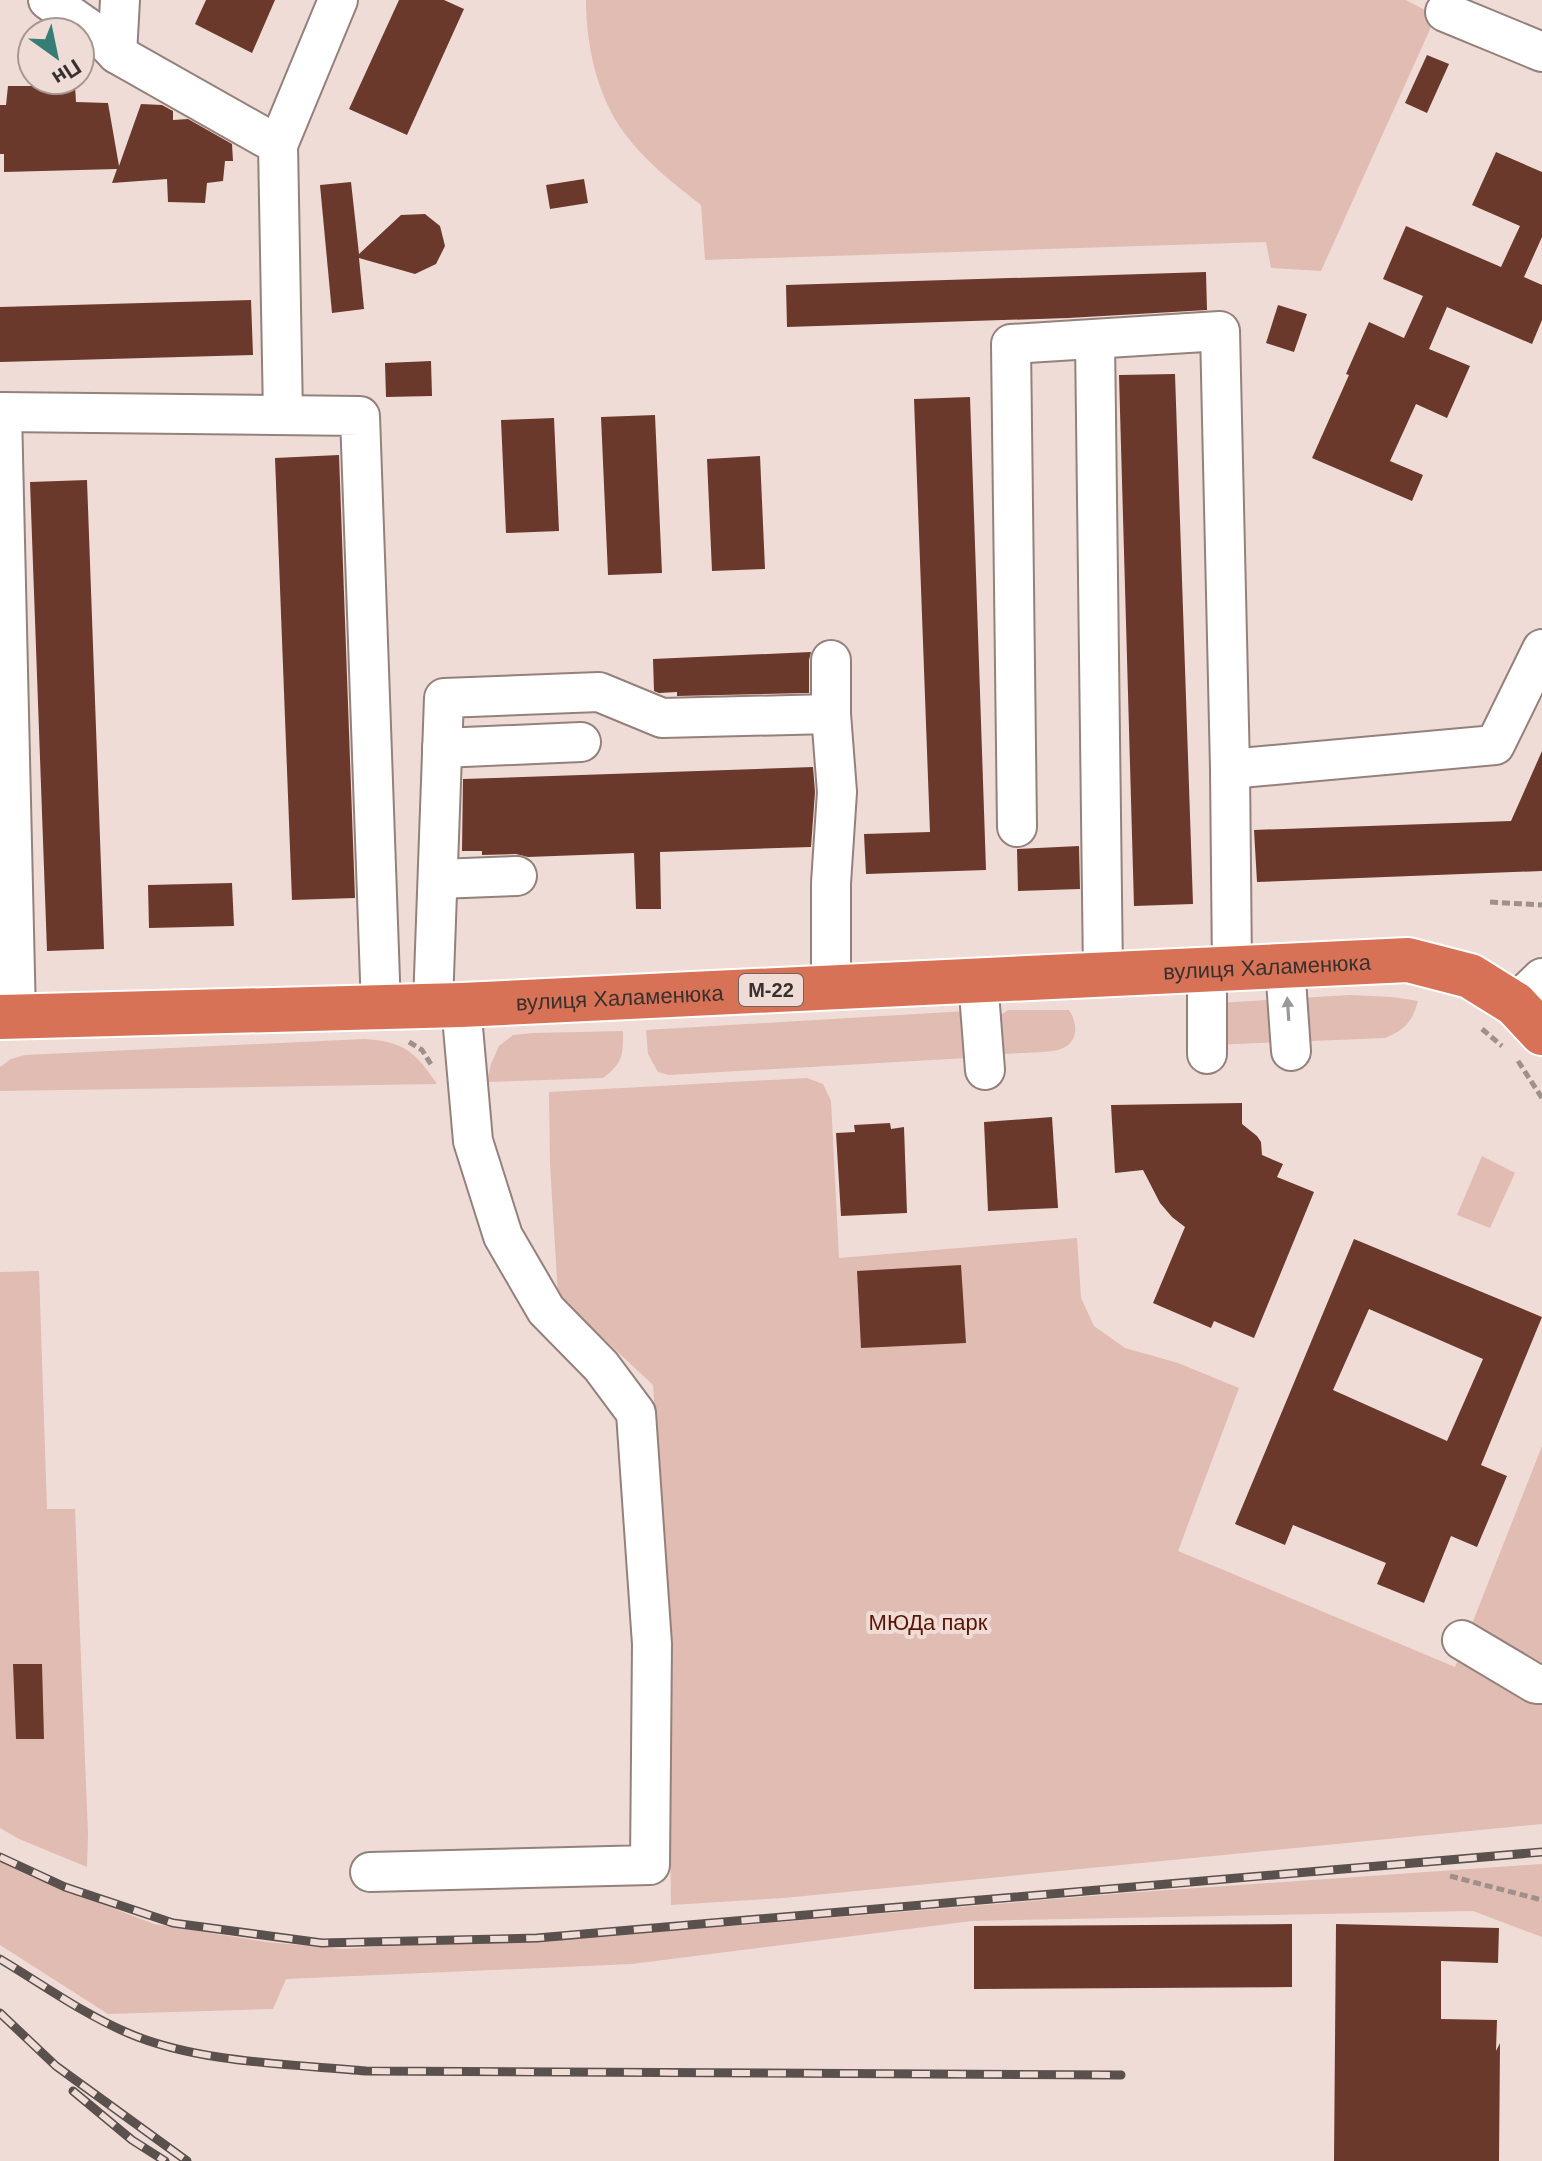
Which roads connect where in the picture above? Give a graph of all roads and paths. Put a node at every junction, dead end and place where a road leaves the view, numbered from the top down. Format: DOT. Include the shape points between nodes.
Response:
graph roads {
  1 [pos="48,0"];
  2 [pos="120,0"];
  3 [pos="338,0"];
  4 [pos="1445,12"];
  5 [pos="1542,52"];
  6 [pos="117,54"];
  7 [pos="278,145"];
  8 [pos="1095,339"];
  9 [pos="1,412"];
  10 [pos="283,415"];
  11 [pos="1542,649"];
  12 [pos="831,660"];
  13 [pos="831,714"];
  14 [pos="581,742"];
  15 [pos="442,748"];
  16 [pos="1230,769"];
  17 [pos="1017,827"];
  18 [pos="6,848"];
  19 [pos="517,876"];
  20 [pos="438,879"];
  21 [pos="1490,902"];
  22 [pos="1542,905"];
  23 [pos="1285,966"];
  24 [pos="1220,969"];
  25 [pos="1103,974"];
  26 [pos="978,980"];
  27 [pos="831,987"];
  28 [pos="447,1004"];
  29 [pos="381,1008"];
  30 [pos="8,1017"];
  31 [pos="1474,1021"];
  32 [pos="1524,1025"];
  33 [pos="1291,1051"];
  34 [pos="1207,1054"];
  35 [pos="985,1070"];
  36 [pos="1542,1098"];
  37 [pos="1462,1640"];
  38 [pos="1542,1684"];
  39 [pos="370,1872"];
  40 [pos="1450,1876"];
  41 [pos="1542,1900"];
  1 -- 6 [label="street"];
  2 -- 6 [label="street"];
  3 -- 7 [label="street"];
  4 -- 5 [label="street"];
  6 -- 7 [label="street"];
  7 -- 10 [label="street"];
  8 -- 16 [label="street" via="1220,331"];
  8 -- 17 [label="street" via="1011,344"];
  8 -- 25 [label="street"];
  9 -- 10 [label="street"];
  9 -- 18 [label="street"];
  10 -- 29 [label="street" via="360,416"];
  11 -- 16 [label="street" via="1495,745"];
  12 -- 13 [label="street"];
  13 -- 15 [label="street" via="662,718 599,692 444,698"];
  13 -- 27 [label="street" via="837,792 822,874"];
  14 -- 15 [label="street"];
  15 -- 20 [label="street"];
  16 -- 24 [label="street"];
  18 -- 30 [label="street"];
  19 -- 20 [label="street"];
  20 -- 28 [label="street"];
  21 -- 22 [label="path"];
  23 -- 24 [label="highway, вулиця Халаменюка / М-22"];
  23 -- 32 [label="highway, вулиця Халаменюка / М-22" via="1408,960 1470,976"];
  33 -- 23 [label="street, one-way"];
  24 -- 25 [label="highway, вулиця Халаменюка / М-22"];
  24 -- 34 [label="street"];
  25 -- 26 [label="highway, вулиця Халаменюка / М-22"];
  26 -- 27 [label="highway, вулиця Халаменюка / М-22"];
  26 -- 35 [label="street"];
  27 -- 28 [label="highway, вулиця Халаменюка / М-22"];
  28 -- 29 [label="highway, вулиця Халаменюка / М-22"];
  28 -- 39 [label="street" via="473,1141 503,1236 546,1310 601,1366 636,1413 652,1644 650,1865"];
  29 -- 30 [label="highway, вулиця Халаменюка / М-22"];
  31 -- 32 [label="path"];
  32 -- 36 [label="path"];
  37 -- 38 [label="street"];
  40 -- 41 [label="path"];
}
